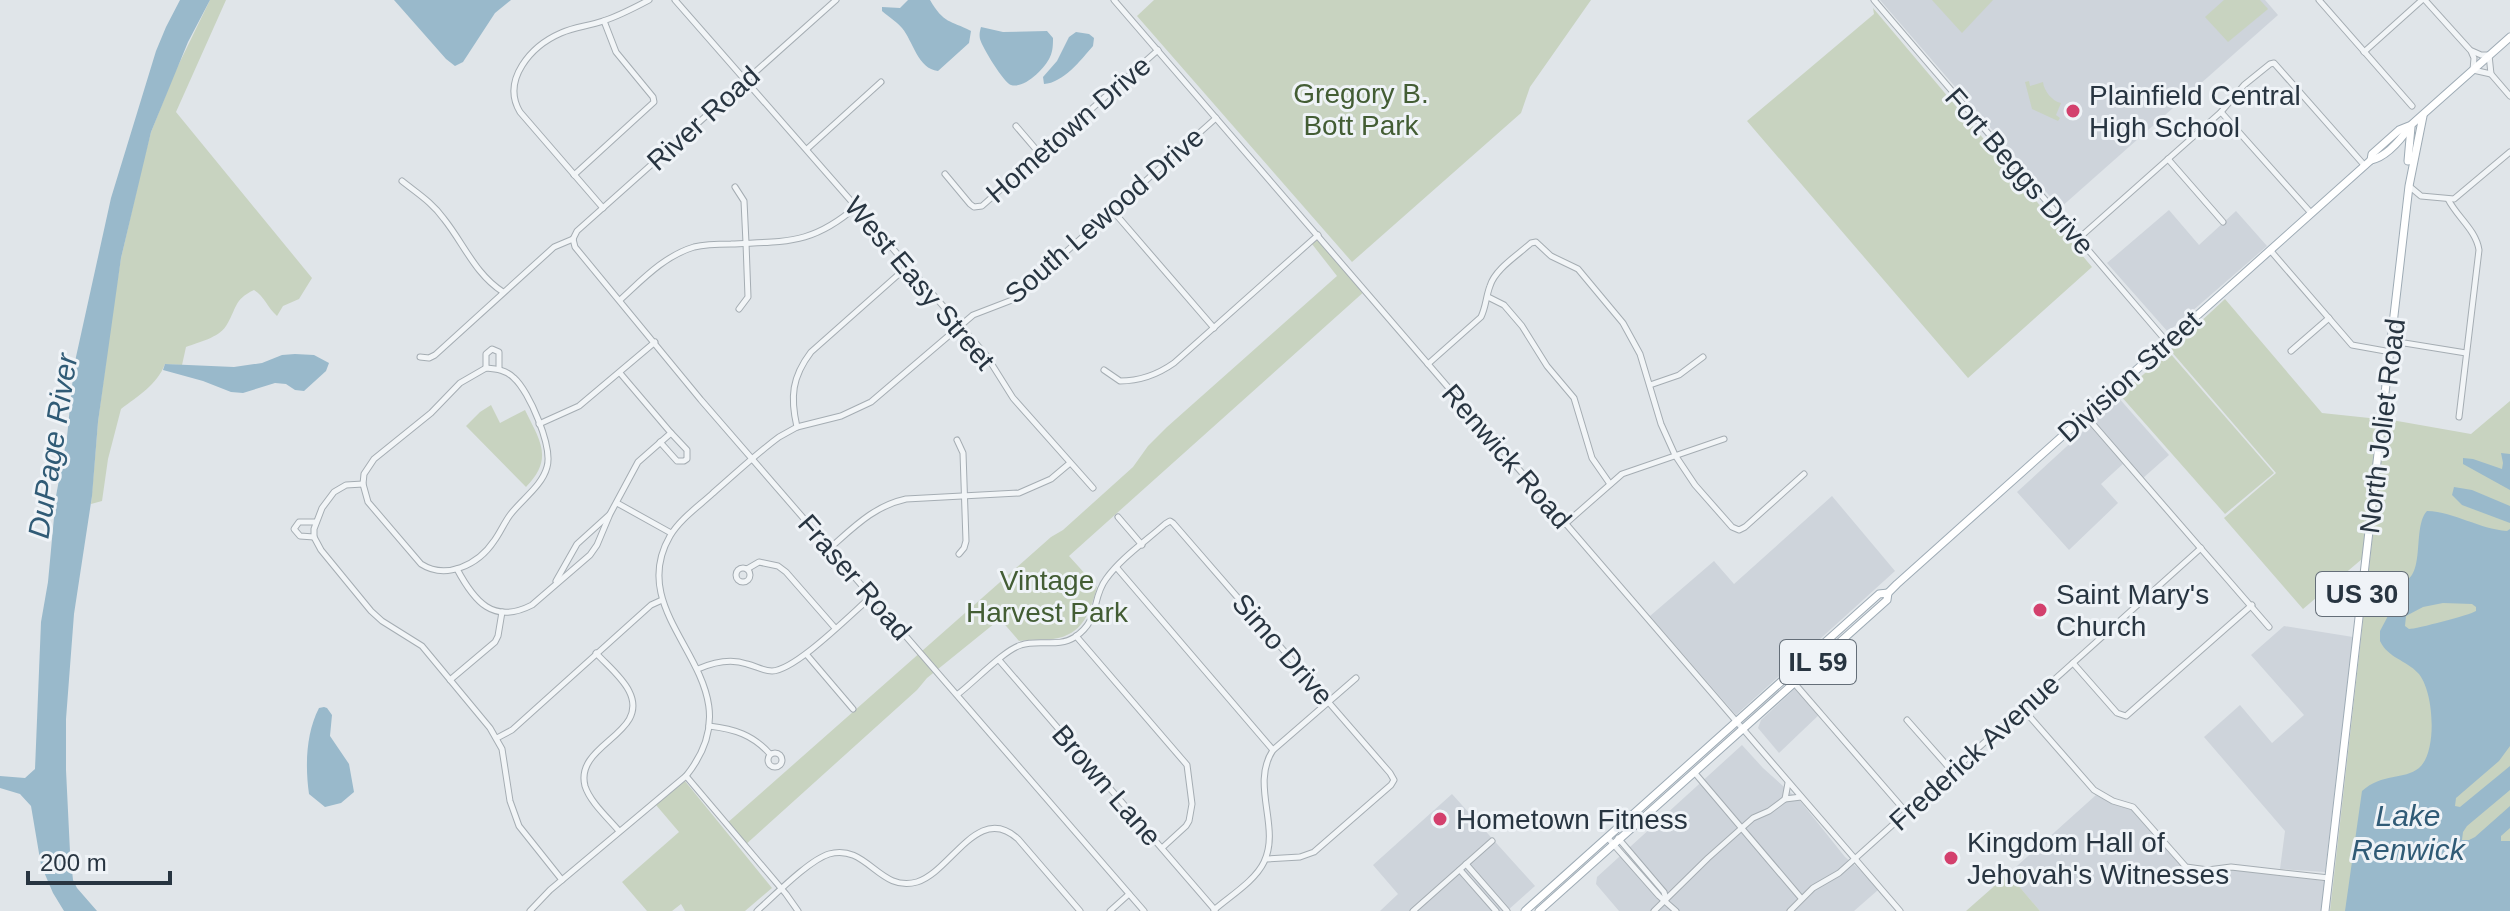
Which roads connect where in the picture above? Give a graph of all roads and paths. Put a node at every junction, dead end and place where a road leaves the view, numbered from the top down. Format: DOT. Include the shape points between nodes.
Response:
graph roads {
  1 [pos="649,0"];
  2 [pos="675,0"];
  3 [pos="836,0"];
  4 [pos="1114,0"];
  5 [pos="1874,0"];
  6 [pos="2319,0"];
  7 [pos="2424,0"];
  8 [pos="604,21"];
  9 [pos="2510,37"];
  10 [pos="1158,50"];
  11 [pos="2471,51"];
  12 [pos="2364,52"];
  13 [pos="2489,55"];
  14 [pos="2473,70"];
  15 [pos="2491,74"];
  16 [pos="746,79"];
  17 [pos="881,82"];
  18 [pos="2510,96"];
  19 [pos="2412,106"];
  20 [pos="2221,112"];
  21 [pos="2423,114"];
  22 [pos="1216,118"];
  23 [pos="2411,125"];
  24 [pos="1016,126"];
  25 [pos="2390,148"];
  26 [pos="807,149"];
  27 [pos="2510,152"];
  28 [pos="1040,154"];
  29 [pos="2168,159"];
  30 [pos="2368,163"];
  31 [pos="2410,163"];
  32 [pos="945,174"];
  33 [pos="574,175"];
  34 [pos="402,181"];
  35 [pos="2409,186"];
  36 [pos="735,187"];
  37 [pos="2421,196"];
  38 [pos="2448,199"];
  39 [pos="2407,204"];
  40 [pos="857,206"];
  41 [pos="603,208"];
  42 [pos="1113,211"];
  43 [pos="2311,213"];
  44 [pos="2223,222"];
  45 [pos="1318,235"];
  46 [pos="573,239"];
  47 [pos="2078,239"];
  48 [pos="746,243"];
  49 [pos="2270,250"];
  50 [pos="908,266"];
  51 [pos="503,292"];
  52 [pos="1488,297"];
  53 [pos="620,300"];
  54 [pos="739,309"];
  55 [pos="2329,318"];
  56 [pos="960,326"];
  57 [pos="1214,328"];
  58 [pos="2392,341"];
  59 [pos="655,342"];
  60 [pos="2167,342"];
  61 [pos="2291,351"];
  62 [pos="2391,352"];
  63 [pos="2466,353"];
  64 [pos="420,357"];
  65 [pos="1703,357"];
  66 [pos="1428,364"];
  67 [pos="486,368"];
  68 [pos="499,369"];
  69 [pos="1104,370"];
  70 [pos="620,373"];
  71 [pos="1650,385"];
  72 [pos="2085,415"];
  73 [pos="2459,417"];
  74 [pos="539,424"];
  75 [pos="797,427"];
  76 [pos="671,433"];
  77 [pos="1724,439"];
  78 [pos="957,440"];
  79 [pos="660,442"];
  80 [pos="1675,455"];
  81 [pos="752,459"];
  82 [pos="1070,463"];
  83 [pos="1804,474"];
  84 [pos="363,484"];
  85 [pos="1610,484"];
  86 [pos="1093,488"];
  87 [pos="964,497"];
  88 [pos="617,503"];
  89 [pos="610,514"];
  90 [pos="1118,517"];
  91 [pos="316,522"];
  92 [pos="1565,524"];
  93 [pos="671,533"];
  94 [pos="314,537"];
  95 [pos="1142,545"];
  96 [pos="830,548"];
  97 [pos="2201,548"];
  98 [pos="959,554"];
  99 [pos="1117,568"];
  100 [pos="457,569"];
  101 [pos="747,569"];
  102 [pos="554,585"];
  103 [pos="872,596"];
  104 [pos="662,600"];
  105 [pos="2252,605"];
  106 [pos="502,612"];
  107 [pos="2269,627"];
  108 [pos="835,628"];
  109 [pos="1076,636"];
  110 [pos="596,653"];
  111 [pos="807,655"];
  112 [pos="999,660"];
  113 [pos="2073,663"];
  114 [pos="698,669"];
  115 [pos="1356,678"];
  116 [pos="1791,679"];
  117 [pos="450,680"];
  118 [pos="958,694"];
  119 [pos="1329,702"];
  120 [pos="853,709"];
  121 [pos="2023,709"];
  122 [pos="1907,720"];
  123 [pos="1737,721"];
  124 [pos="709,726"];
  125 [pos="1743,728"];
  126 [pos="497,738"];
  127 [pos="1273,750"];
  128 [pos="770,754"];
  129 [pos="1952,771"];
  130 [pos="1694,772"];
  131 [pos="686,776"];
  132 [pos="1788,782"];
  133 [pos="1801,797"];
  134 [pos="1785,799"];
  135 [pos="1906,812"];
  136 [pos="1741,829"];
  137 [pos="619,831"];
  138 [pos="1610,835"];
  139 [pos="1492,841"];
  140 [pos="1616,842"];
  141 [pos="1162,848"];
  142 [pos="1266,859"];
  143 [pos="1854,859"];
  144 [pos="1466,864"];
  145 [pos="1460,870"];
  146 [pos="2329,878"];
  147 [pos="562,880"];
  148 [pos="783,889"];
  149 [pos="1129,894"];
  150 [pos="1801,898"];
  151 [pos="1666,900"];
  152 [pos="1214,910"];
  153 [pos="530,911"];
  154 [pos="757,911"];
  155 [pos="798,911"];
  156 [pos="1080,911"];
  157 [pos="1110,911"];
  158 [pos="1144,911"];
  159 [pos="1413,911"];
  160 [pos="1496,911"];
  161 [pos="1507,911"];
  162 [pos="1525,911"];
  163 [pos="1539,911"];
  164 [pos="1654,911"];
  165 [pos="1676,911"];
  166 [pos="1790,911"];
  167 [pos="1900,911"];
  168 [pos="2325,911"];
  1 -- 8 [label="street"];
  2 -- 16 [label="street, West Easy Street"];
  3 -- 16 [label="street, River Road"];
  4 -- 10 [label="street, Renwick Road"];
  5 -- 47 [label="street, Fort Beggs Drive"];
  6 -- 12 [label="street"];
  7 -- 11 [label="street"];
  7 -- 12 [label="street"];
  8 -- 33 [label="street" via="616,52 654,102"];
  8 -- 33 [label="street" via="548,40 515,79 514,102 520,112"];
  9 -- 13 [label="main road"];
  10 -- 22 [label="street, Renwick Road"];
  10 -- 28 [label="street, Hometown Drive"];
  11 -- 13 [label="street"];
  11 -- 14 [label="street"];
  12 -- 19 [label="street"];
  13 -- 14 [label="main road"];
  13 -- 15 [label="street"];
  14 -- 15 [label="street"];
  14 -- 21 [label="main road"];
  15 -- 18 [label="street"];
  16 -- 26 [label="street, West Easy Street"];
  16 -- 41 [label="street, River Road"];
  17 -- 26 [label="street"];
  20 -- 29 [label="street"];
  20 -- 30 [label="street" via="2245,84 2274,63"];
  20 -- 43 [label="street"];
  21 -- 23 [label="main road"];
  21 -- 31 [label="main road, North Joliet Road / US 30" via="2415,162"];
  22 -- 42 [label="street, South Lewood Drive"];
  22 -- 45 [label="street, Renwick Road"];
  23 -- 25 [label="main road, Division Street / IL 59"];
  23 -- 30 [label="main road, Division Street / IL 59" via="2399,130"];
  23 -- 31 [label="main road, North Joliet Road / US 30"];
  24 -- 28 [label="street"];
  25 -- 30 [label="main road, Division Street / IL 59"];
  25 -- 31 [label="main road" via="2399,148"];
  26 -- 40 [label="street, West Easy Street"];
  27 -- 38 [label="street" via="2457,198"];
  28 -- 32 [label="street, Hometown Drive" via="977,207"];
  29 -- 44 [label="street"];
  29 -- 47 [label="street"];
  30 -- 43 [label="main road, Division Street / IL 59"];
  31 -- 35 [label="main road, North Joliet Road / US 30"];
  33 -- 41 [label="street"];
  34 -- 51 [label="street" via="438,211 471,261"];
  35 -- 37 [label="street"];
  35 -- 39 [label="main road, North Joliet Road / US 30"];
  36 -- 48 [label="street" via="744,201"];
  37 -- 38 [label="street"];
  37 -- 39 [label="street"];
  38 -- 63 [label="street" via="2474,234 2479,250"];
  39 -- 58 [label="main road, North Joliet Road / US 30"];
  40 -- 48 [label="street" via="806,238"];
  40 -- 50 [label="street, West Easy Street"];
  41 -- 46 [label="street, River Road"];
  42 -- 56 [label="street, South Lewood Drive" via="1012,300 973,315"];
  42 -- 57 [label="street"];
  43 -- 49 [label="main road, Division Street / IL 59"];
  45 -- 57 [label="street"];
  45 -- 66 [label="street, Renwick Road"];
  46 -- 51 [label="street, River Road" via="554,247"];
  46 -- 53 [label="street, Fraser Road"];
  47 -- 60 [label="street, Fort Beggs Drive"];
  48 -- 53 [label="street" via="681,252"];
  48 -- 54 [label="street" via="748,297"];
  49 -- 55 [label="street"];
  49 -- 60 [label="main road, Division Street / IL 59"];
  50 -- 56 [label="street, West Easy Street"];
  50 -- 75 [label="street" via="800,367 793,400"];
  51 -- 64 [label="street, River Road" via="435,355"];
  52 -- 66 [label="street" via="1481,317"];
  52 -- 71 [label="street" via="1497,274 1536,242 1578,269 1613,309 1632,338"];
  52 -- 85 [label="street" via="1504,305 1522,326 1574,398 1592,458"];
  53 -- 59 [label="street, Fraser Road"];
  55 -- 61 [label="street"];
  55 -- 62 [label="street" via="2352,345"];
  56 -- 75 [label="street, South Lewood Drive" via="871,402"];
  56 -- 82 [label="street, West Easy Street"];
  57 -- 69 [label="street" via="1174,363 1147,378 1120,381"];
  58 -- 62 [label="main road, North Joliet Road / US 30"];
  58 -- 63 [label="street"];
  59 -- 70 [label="street"];
  59 -- 81 [label="street, Fraser Road"];
  60 -- 72 [label="main road, Division Street / IL 59"];
  62 -- 146 [label="main road, North Joliet Road / US 30"];
  63 -- 73 [label="street"];
  65 -- 71 [label="street" via="1679,375"];
  66 -- 92 [label="street, Renwick Road"];
  67 -- 68 [label="street"];
  67 -- 68 [label="street" via="486,354 492,349 501,356"];
  67 -- 84 [label="street" via="460,383 374,459"];
  68 -- 74 [label="street" via="518,382"];
  70 -- 74 [label="street" via="579,406"];
  70 -- 76 [label="street"];
  71 -- 80 [label="street"];
  72 -- 97 [label="street"];
  72 -- 116 [label="main road, Division Street / IL 59" via="1888,593 1887,600"];
  74 -- 100 [label="street" via="549,454 544,476 494,542"];
  75 -- 81 [label="street, South Lewood Drive"];
  76 -- 79 [label="street"];
  76 -- 79 [label="street" via="687,450 687,459 677,461"];
  77 -- 80 [label="street"];
  78 -- 87 [label="street" via="963,453"];
  79 -- 88 [label="street" via="638,462"];
  80 -- 83 [label="street" via="1695,485 1739,530"];
  80 -- 85 [label="street" via="1622,474"];
  81 -- 93 [label="street, South Lewood Drive"];
  81 -- 96 [label="street, Fraser Road"];
  82 -- 86 [label="street, West Easy Street"];
  82 -- 87 [label="street" via="1051,479 1019,493"];
  84 -- 91 [label="street" via="334,492"];
  84 -- 100 [label="street" via="368,502 421,564 432,571"];
  85 -- 92 [label="street"];
  87 -- 96 [label="street" via="892,502"];
  87 -- 98 [label="street" via="966,541"];
  88 -- 89 [label="street"];
  88 -- 93 [label="street"];
  89 -- 102 [label="street" via="577,544"];
  89 -- 102 [label="street" via="590,555"];
  90 -- 95 [label="street"];
  91 -- 94 [label="street"];
  91 -- 94 [label="street" via="299,522 294,529 300,536"];
  92 -- 123 [label="street, Renwick Road"];
  93 -- 104 [label="street" via="661,560"];
  94 -- 117 [label="street" via="371,611 422,646"];
  95 -- 99 [label="street"];
  95 -- 119 [label="street, Simo Drive" via="1170,521 1176,524"];
  96 -- 103 [label="street, Fraser Road"];
  97 -- 105 [label="street"];
  97 -- 113 [label="street, Frederick Avenue"];
  99 -- 109 [label="street" via="1103,583 1093,617"];
  99 -- 127 [label="street"];
  100 -- 106 [label="street" via="479,603"];
  101 -- 108 [label="street" via="759,562 778,566"];
  102 -- 106 [label="street" via="532,605"];
  103 -- 108 [label="street"];
  103 -- 118 [label="street, Fraser Road"];
  104 -- 110 [label="street"];
  104 -- 114 [label="street"];
  105 -- 107 [label="street"];
  105 -- 113 [label="street" via="2130,714 2117,713"];
  106 -- 117 [label="street" via="495,642"];
  108 -- 111 [label="street"];
  109 -- 112 [label="street" via="1065,642 1021,645"];
  109 -- 141 [label="street" via="1187,765 1189,821"];
  110 -- 126 [label="street"];
  110 -- 137 [label="street" via="626,686 632,702 628,723 596,753 585,777 590,796"];
  111 -- 114 [label="street" via="772,671 735,661"];
  111 -- 120 [label="street"];
  112 -- 118 [label="street"];
  112 -- 141 [label="street, Brown Lane"];
  113 -- 121 [label="street, Frederick Avenue"];
  114 -- 124 [label="street" via="709,700"];
  115 -- 119 [label="street"];
  116 -- 123 [label="main road, Division Street / IL 59"];
  116 -- 125 [label="main road, Division Street / IL 59"];
  116 -- 135 [label="street"];
  117 -- 126 [label="street"];
  118 -- 149 [label="street, Fraser Road"];
  119 -- 127 [label="street"];
  119 -- 142 [label="street, Simo Drive" via="1394,780 1317,850"];
  121 -- 129 [label="street, Frederick Avenue"];
  121 -- 146 [label="street" via="2094,790 2133,807 2186,867"];
  122 -- 129 [label="street"];
  123 -- 125 [label="street, Renwick Road"];
  123 -- 138 [label="main road, IL 59"];
  124 -- 128 [label="street" via="742,732"];
  124 -- 131 [label="street" via="702,753"];
  125 -- 130 [label="main road, IL 59"];
  125 -- 132 [label="street, Renwick Road"];
  126 -- 147 [label="street" via="519,826"];
  127 -- 142 [label="street" via="1263,774"];
  129 -- 135 [label="street, Frederick Avenue"];
  130 -- 136 [label="street"];
  130 -- 140 [label="main road, IL 59"];
  131 -- 137 [label="street"];
  131 -- 148 [label="street"];
  132 -- 133 [label="street, Renwick Road"];
  132 -- 134 [label="street"];
  133 -- 134 [label="street"];
  133 -- 143 [label="street, Renwick Road"];
  134 -- 136 [label="street"];
  135 -- 143 [label="street, Frederick Avenue"];
  136 -- 150 [label="street"];
  136 -- 151 [label="street"];
  137 -- 147 [label="street"];
  138 -- 140 [label="street"];
  138 -- 162 [label="main road, IL 59"];
  139 -- 144 [label="street"];
  140 -- 151 [label="street"];
  140 -- 163 [label="main road, IL 59"];
  141 -- 152 [label="street, Brown Lane"];
  142 -- 152 [label="street"];
  143 -- 150 [label="street, Frederick Avenue"];
  143 -- 167 [label="street, Renwick Road"];
  144 -- 145 [label="street"];
  144 -- 161 [label="street"];
  145 -- 159 [label="street"];
  145 -- 160 [label="street"];
  146 -- 168 [label="main road, US 30"];
  147 -- 153 [label="street"];
  148 -- 154 [label="street"];
  148 -- 155 [label="street"];
  148 -- 156 [label="street" via="822,857 845,852 890,881 918,882 976,835 996,828 1018,839"];
  149 -- 157 [label="street"];
  149 -- 158 [label="street, Fraser Road"];
  150 -- 166 [label="street, Frederick Avenue"];
  151 -- 164 [label="street"];
  151 -- 165 [label="street"];
}
